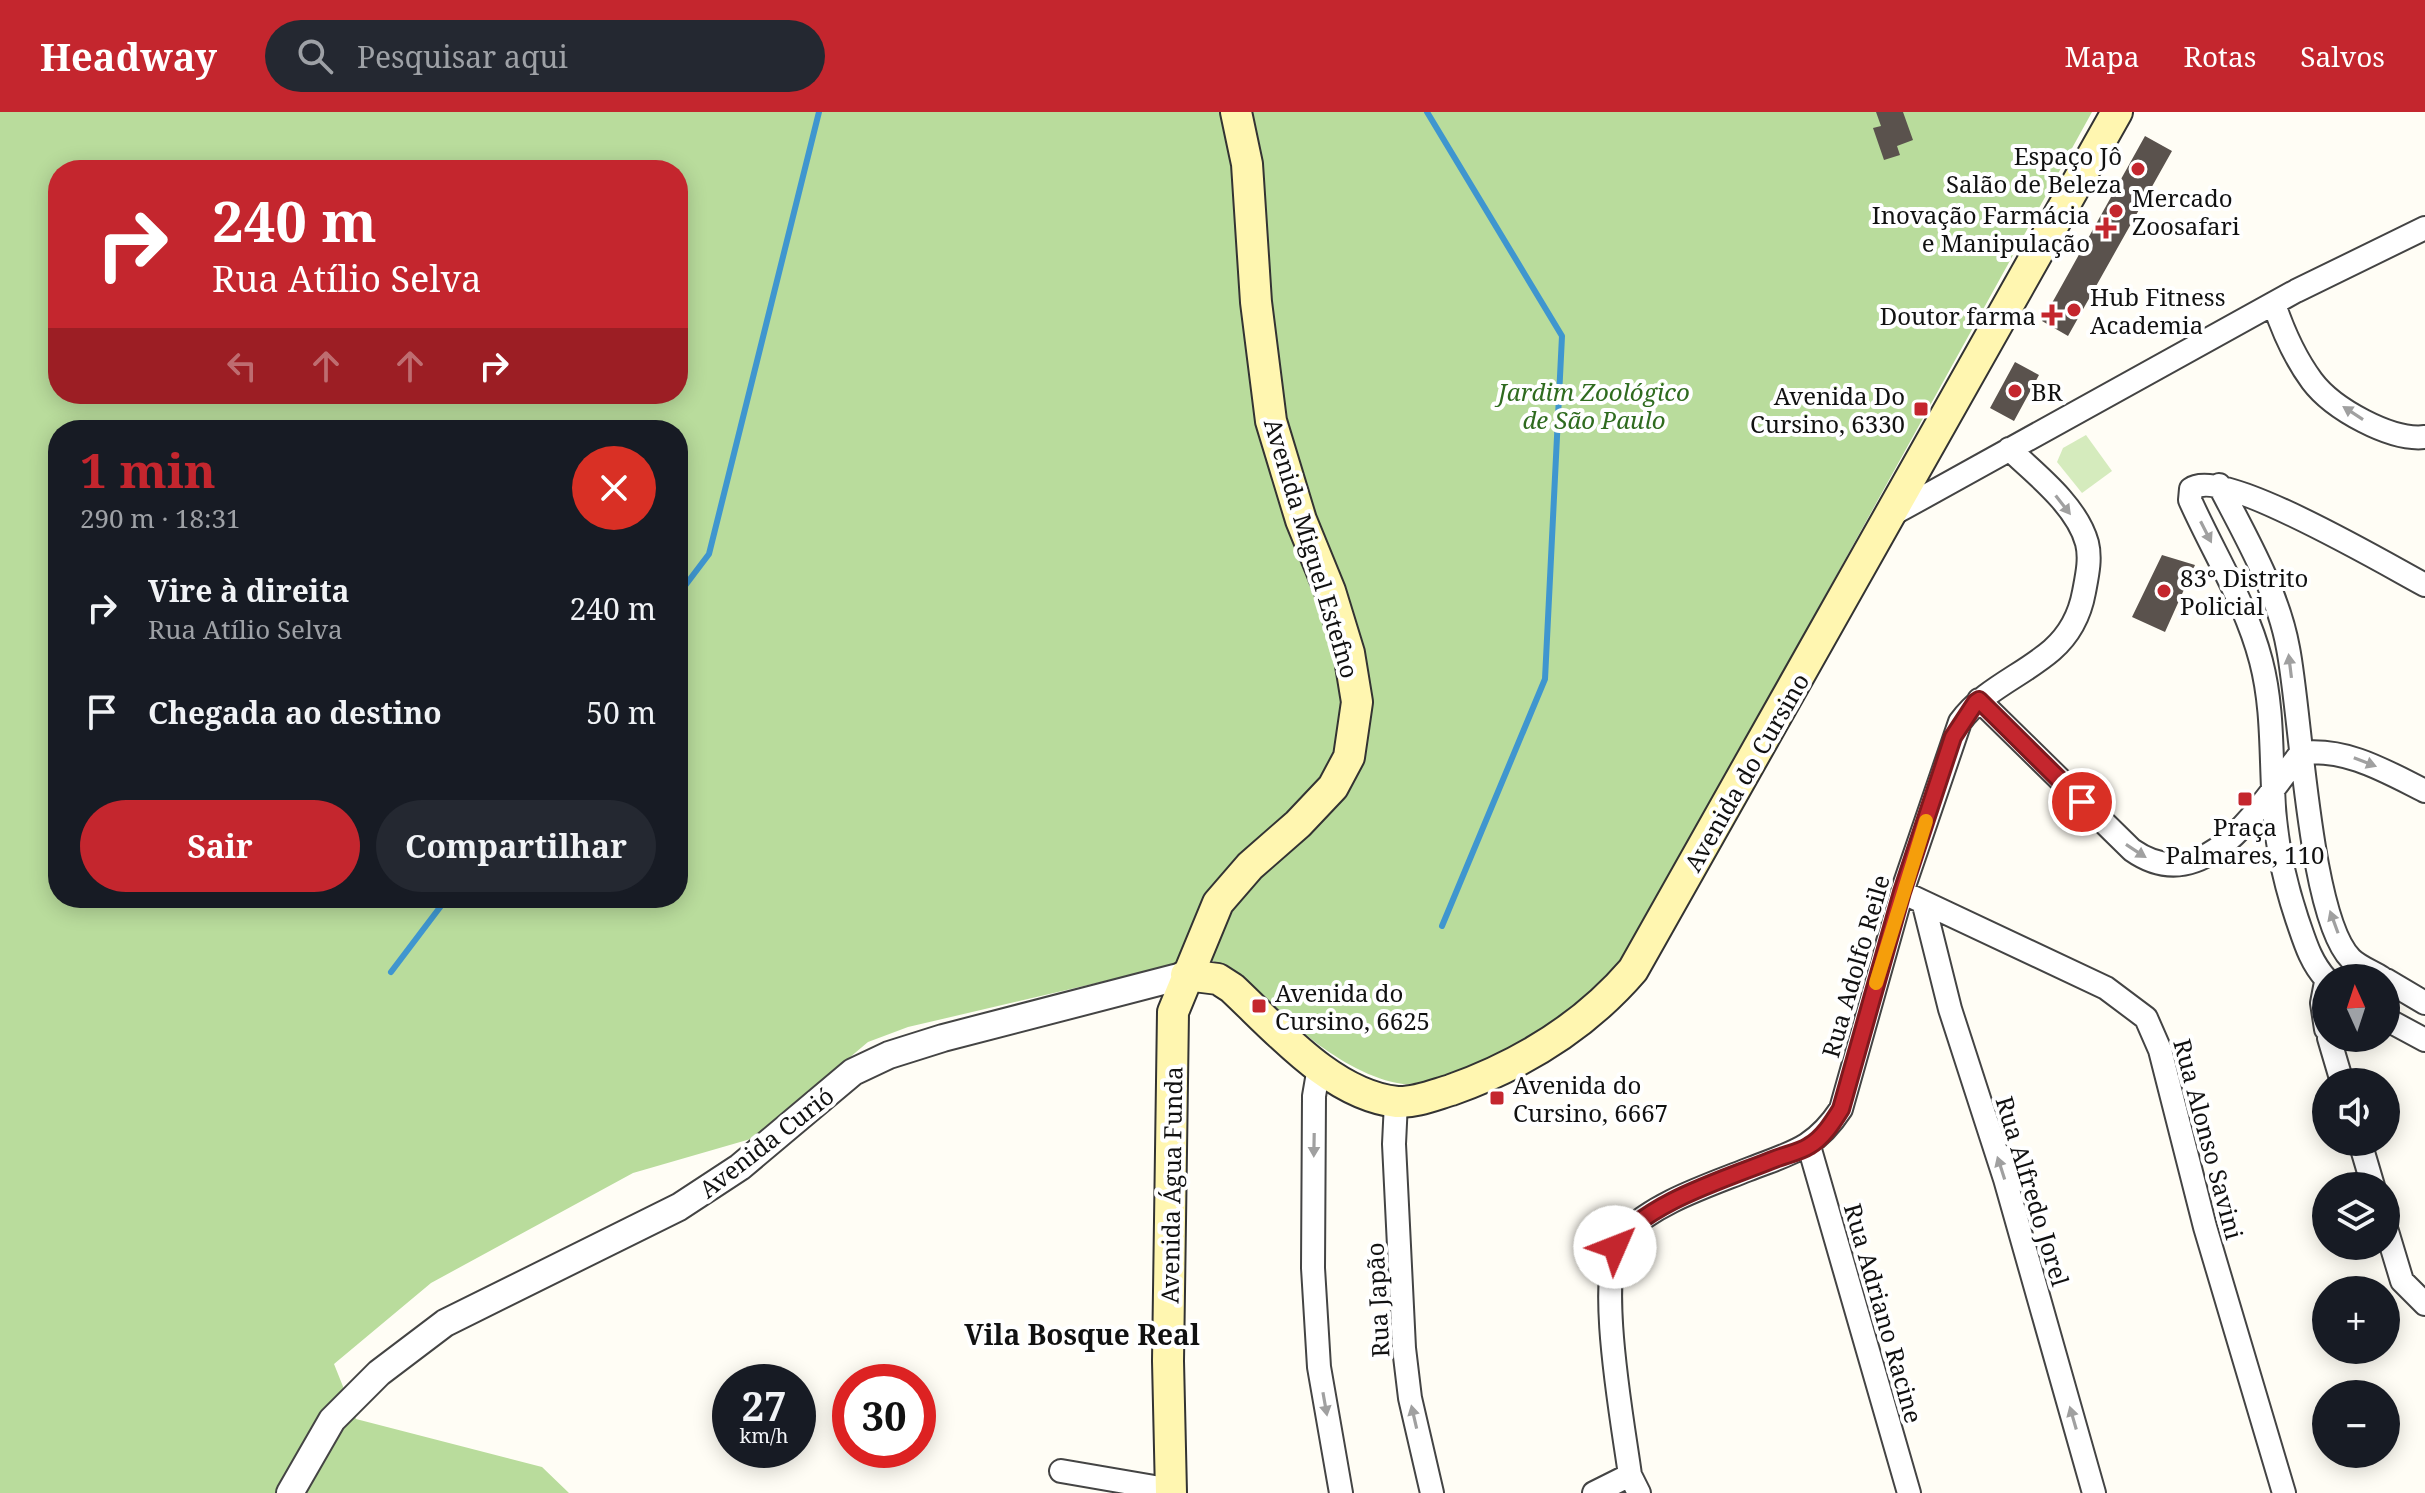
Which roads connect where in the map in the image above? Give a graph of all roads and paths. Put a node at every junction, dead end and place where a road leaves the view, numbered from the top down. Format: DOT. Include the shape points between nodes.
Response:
graph roads {
  1 [pos="1236,112"];
  2 [pos="2117,112"];
  3 [pos="2425,228"];
  4 [pos="2274,304"];
  5 [pos="2425,437"];
  6 [pos="2009,449"];
  7 [pos="2219,485"];
  8 [pos="1893,514"];
  9 [pos="2425,585"];
  10 [pos="1979,700"];
  11 [pos="2301,753"];
  12 [pos="2273,788"];
  13 [pos="2425,791"];
  14 [pos="1902,892"];
  15 [pos="1924,905"];
  16 [pos="2350,959"];
  17 [pos="2314,964"];
  18 [pos="2344,964"];
  19 [pos="2358,964"];
  20 [pos="1186,975"];
  21 [pos="2400,988"];
  22 [pos="2425,1003"];
  23 [pos="2400,1027"];
  24 [pos="2425,1040"];
  25 [pos="1319,1067"];
  26 [pos="1396,1102"];
  27 [pos="1809,1146"];
  28 [pos="2396,1260"];
  29 [pos="2425,1304"];
  30 [pos="1061,1471"];
  31 [pos="1634,1484"];
  32 [pos="1172,1491"];
  33 [pos="290,1493"];
  34 [pos="1341,1493"];
  35 [pos="1432,1493"];
  36 [pos="1594,1493"];
  37 [pos="1909,1493"];
  38 [pos="2094,1493"];
  39 [pos="2284,1493"];
  1 -- 20 [label="main road, Avenida Miguel Estefno" via="1247,164 1271,421 1349,653 1357,702 1349,757 1333,787 1218,903"];
  2 -- 8 [label="main road, Avenida do Cursino"];
  3 -- 4 [label="street"];
  5 -- 4 [label="street, one-way" via="2394,435 2314,384 2284,335"];
  4 -- 6 [label="street"];
  6 -- 8 [label="street"];
  6 -- 10 [label="street, Rua Adolfo Reile, one-way" via="2078,524 2089,566 2081,610 2060,641"];
  7 -- 9 [label="street" via="2287,512"];
  11 -- 7 [label="street, one-way" via="2282,624"];
  7 -- 12 [label="street, one-way" via="2201,483 2189,495 2236,591 2261,660 2271,719"];
  8 -- 26 [label="main road, Avenida do Cursino" via="1633,970 1583,1021 1544,1047 1485,1078"];
  10 -- 12 [label="street, one-way" via="2132,850 2151,859 2181,862 2218,850"];
  10 -- 14 [label="street, Rua Adolfo Reile" via="1953,737"];
  11 -- 12 [label="street"];
  11 -- 13 [label="street, one-way" via="2345,755"];
  16 -- 11 [label="street, one-way" via="2324,893"];
  12 -- 17 [label="street" via="2282,863"];
  14 -- 15 [label="street, Rua Alonso Savini"];
  14 -- 27 [label="street, Rua Adolfo Reile" via="1841,1109"];
  38 -- 15 [label="street, Rua Alfredo Jorel, one-way"];
  15 -- 39 [label="street, Rua Alonso Savini" via="2106,988 2146,1018 2160,1050 2205,1227"];
  16 -- 18 [label="street"];
  16 -- 19 [label="street"];
  20 -- 25 [label="main road" via="1218,979 1232,988"];
  20 -- 32 [label="main road, Avenida Água Funda" via="1172,1028"];
  20 -- 33 [label="street, Avenida Curió" via="943,1038 853,1072 740,1167 679,1207 445,1323 332,1420"];
  21 -- 22 [label="street"];
  23 -- 24 [label="street"];
  25 -- 26 [label="main road"];
  25 -- 34 [label="street, one-way" via="1314,1096 1313,1268 1319,1367"];
  35 -- 26 [label="street, Rua Japão, one-way" via="1404,1348"];
  27 -- 31 [label="street, Rua Adolfo Reile" via="1714,1183 1622,1236 1610,1265 1613,1345"];
  27 -- 37 [label="street, Rua Adriano Racine"];
  28 -- 29 [label="street" via="2402,1281"];
  30 -- 32 [label="street"];
  31 -- 36 [label="street"];
}
